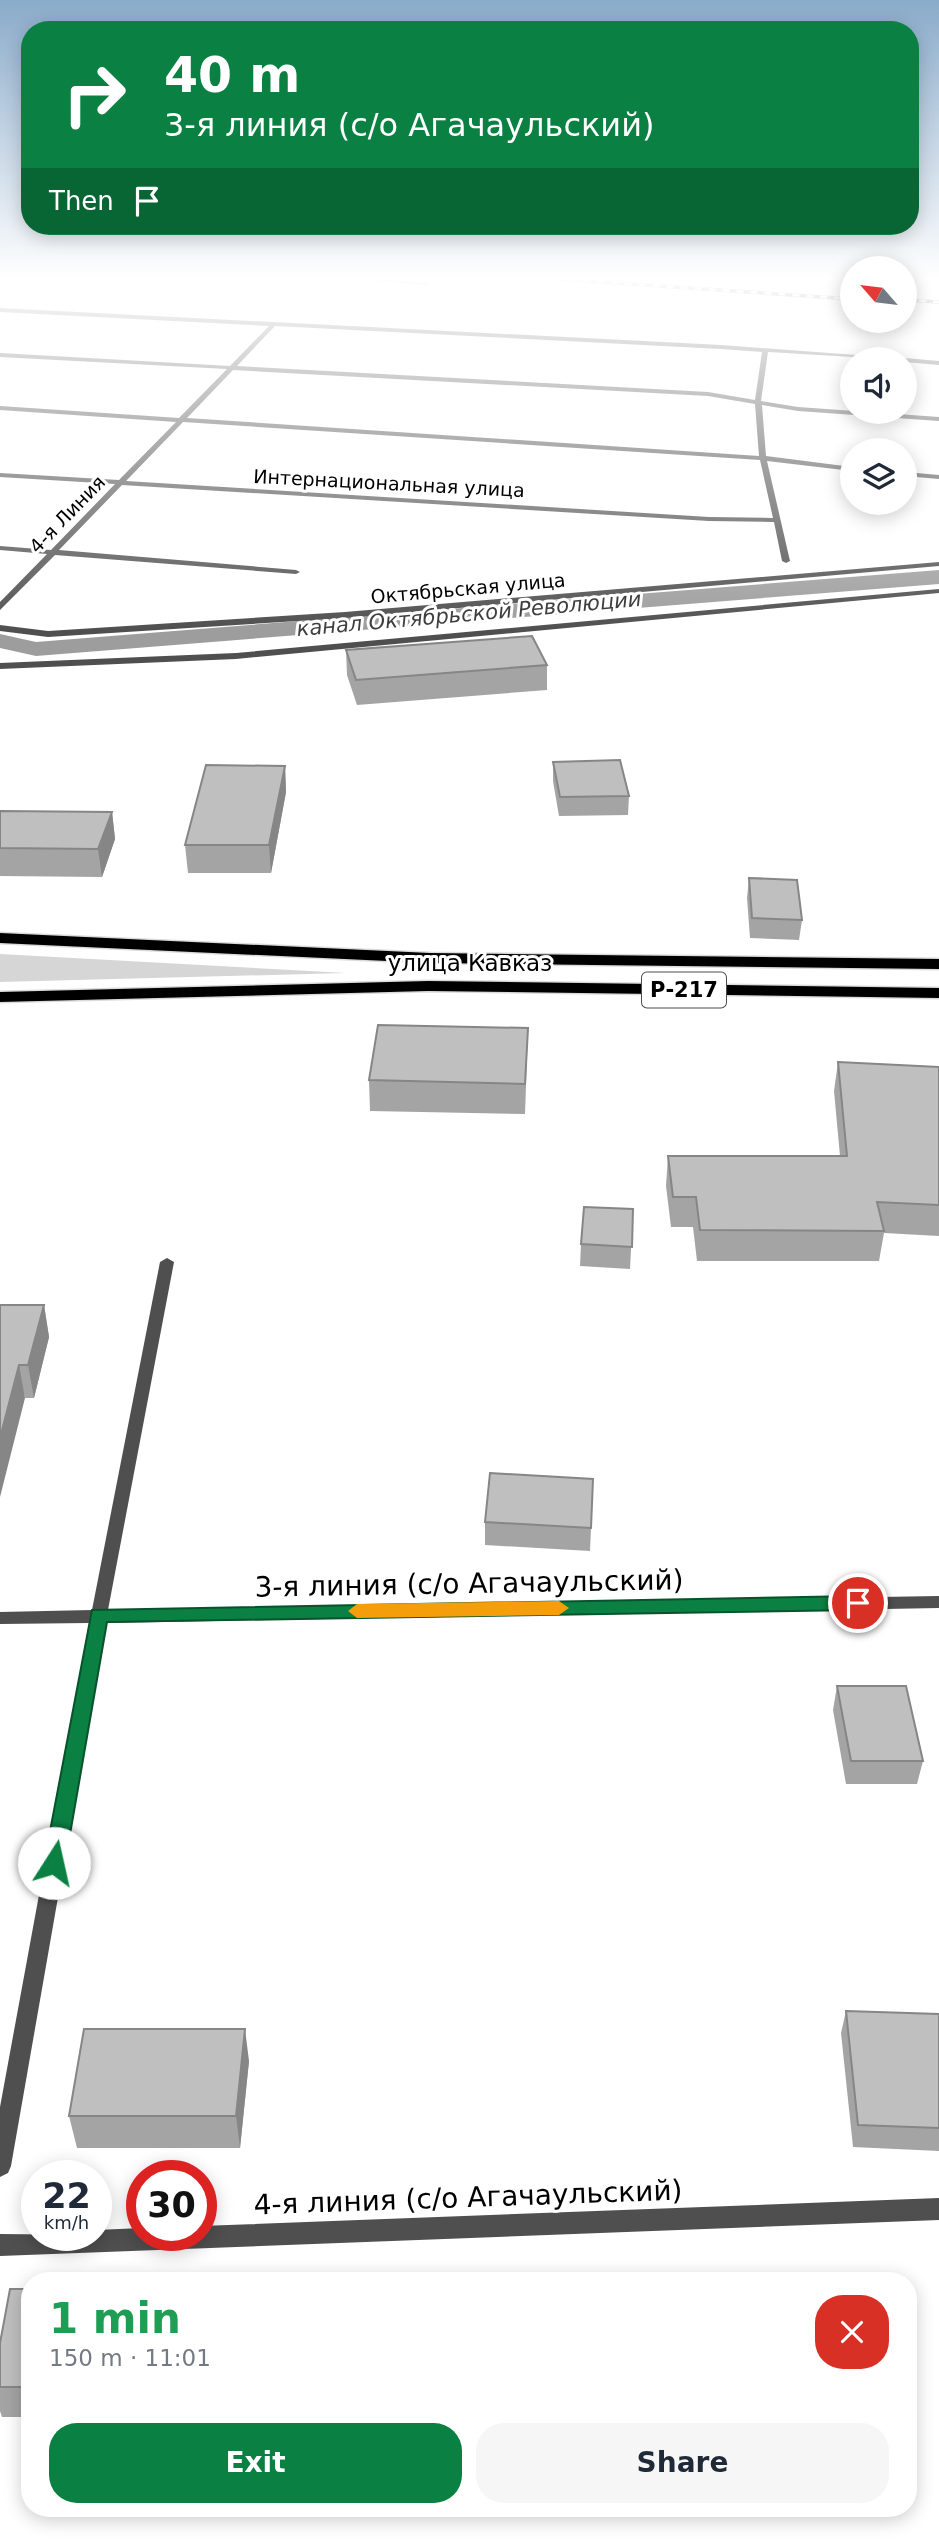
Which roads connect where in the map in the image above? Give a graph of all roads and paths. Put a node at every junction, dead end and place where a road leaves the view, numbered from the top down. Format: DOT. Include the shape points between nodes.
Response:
graph roads {
  1 [pos="206,395"];
  2 [pos="719,395"];
  3 [pos="759,395"];
  4 [pos="758,401"];
  5 [pos="0,408"];
  6 [pos="939,419"];
  7 [pos="180,422"];
  8 [pos="763,458"];
  9 [pos="840,468"];
  10 [pos="0,475"];
  11 [pos="917,475"];
  12 [pos="939,477"];
  13 [pos="118,483"];
  14 [pos="777,520"];
  15 [pos="0,548"];
  16 [pos="51,552"];
  17 [pos="786,561"];
  18 [pos="939,564"];
  19 [pos="296,572"];
  20 [pos="939,591"];
  21 [pos="0,607"];
  22 [pos="0,628"];
  23 [pos="0,666"];
  24 [pos="0,937"];
  25 [pos="939,964"];
  26 [pos="939,993"];
  27 [pos="0,996"];
  28 [pos="167,1262"];
  29 [pos="939,1602"];
  30 [pos="99,1615"];
  31 [pos="0,1618"];
  32 [pos="0,2166"];
  33 [pos="939,2209"];
  34 [pos="0,2245"];
  1 -- 7 [label="street, 4-я Линия"];
  2 -- 4 [label="street"];
  3 -- 4 [label="street"];
  4 -- 6 [label="street" via="798,409"];
  4 -- 8 [label="street"];
  5 -- 7 [label="street"];
  7 -- 8 [label="street"];
  7 -- 13 [label="street, 4-я Линия"];
  8 -- 9 [label="street"];
  8 -- 14 [label="street"];
  10 -- 13 [label="street, Интернациональная улица"];
  11 -- 12 [label="street"];
  13 -- 14 [label="street, Интернациональная улица"];
  13 -- 16 [label="street, 4-я Линия"];
  14 -- 17 [label="street"];
  15 -- 16 [label="street"];
  16 -- 19 [label="street"];
  16 -- 21 [label="street, 4-я Линия"];
  18 -- 22 [label="street, Октябрьская улица" via="345,615 48,634"];
  20 -- 23 [label="street" via="236,656"];
  24 -- 25 [label="highway, улица Кавказ / Р-217" via="430,958"];
  26 -- 27 [label="highway, улица Кавказ / Р-217" via="428,986"];
  28 -- 30 [label="street"];
  29 -- 30 [label="street, 3-я линия (с/о Агачаульский)"];
  30 -- 31 [label="street, 3-я линия (с/о Агачаульский)"];
  30 -- 32 [label="street"];
  33 -- 34 [label="street, 4-я линия (с/о Агачаульский)"];
}
